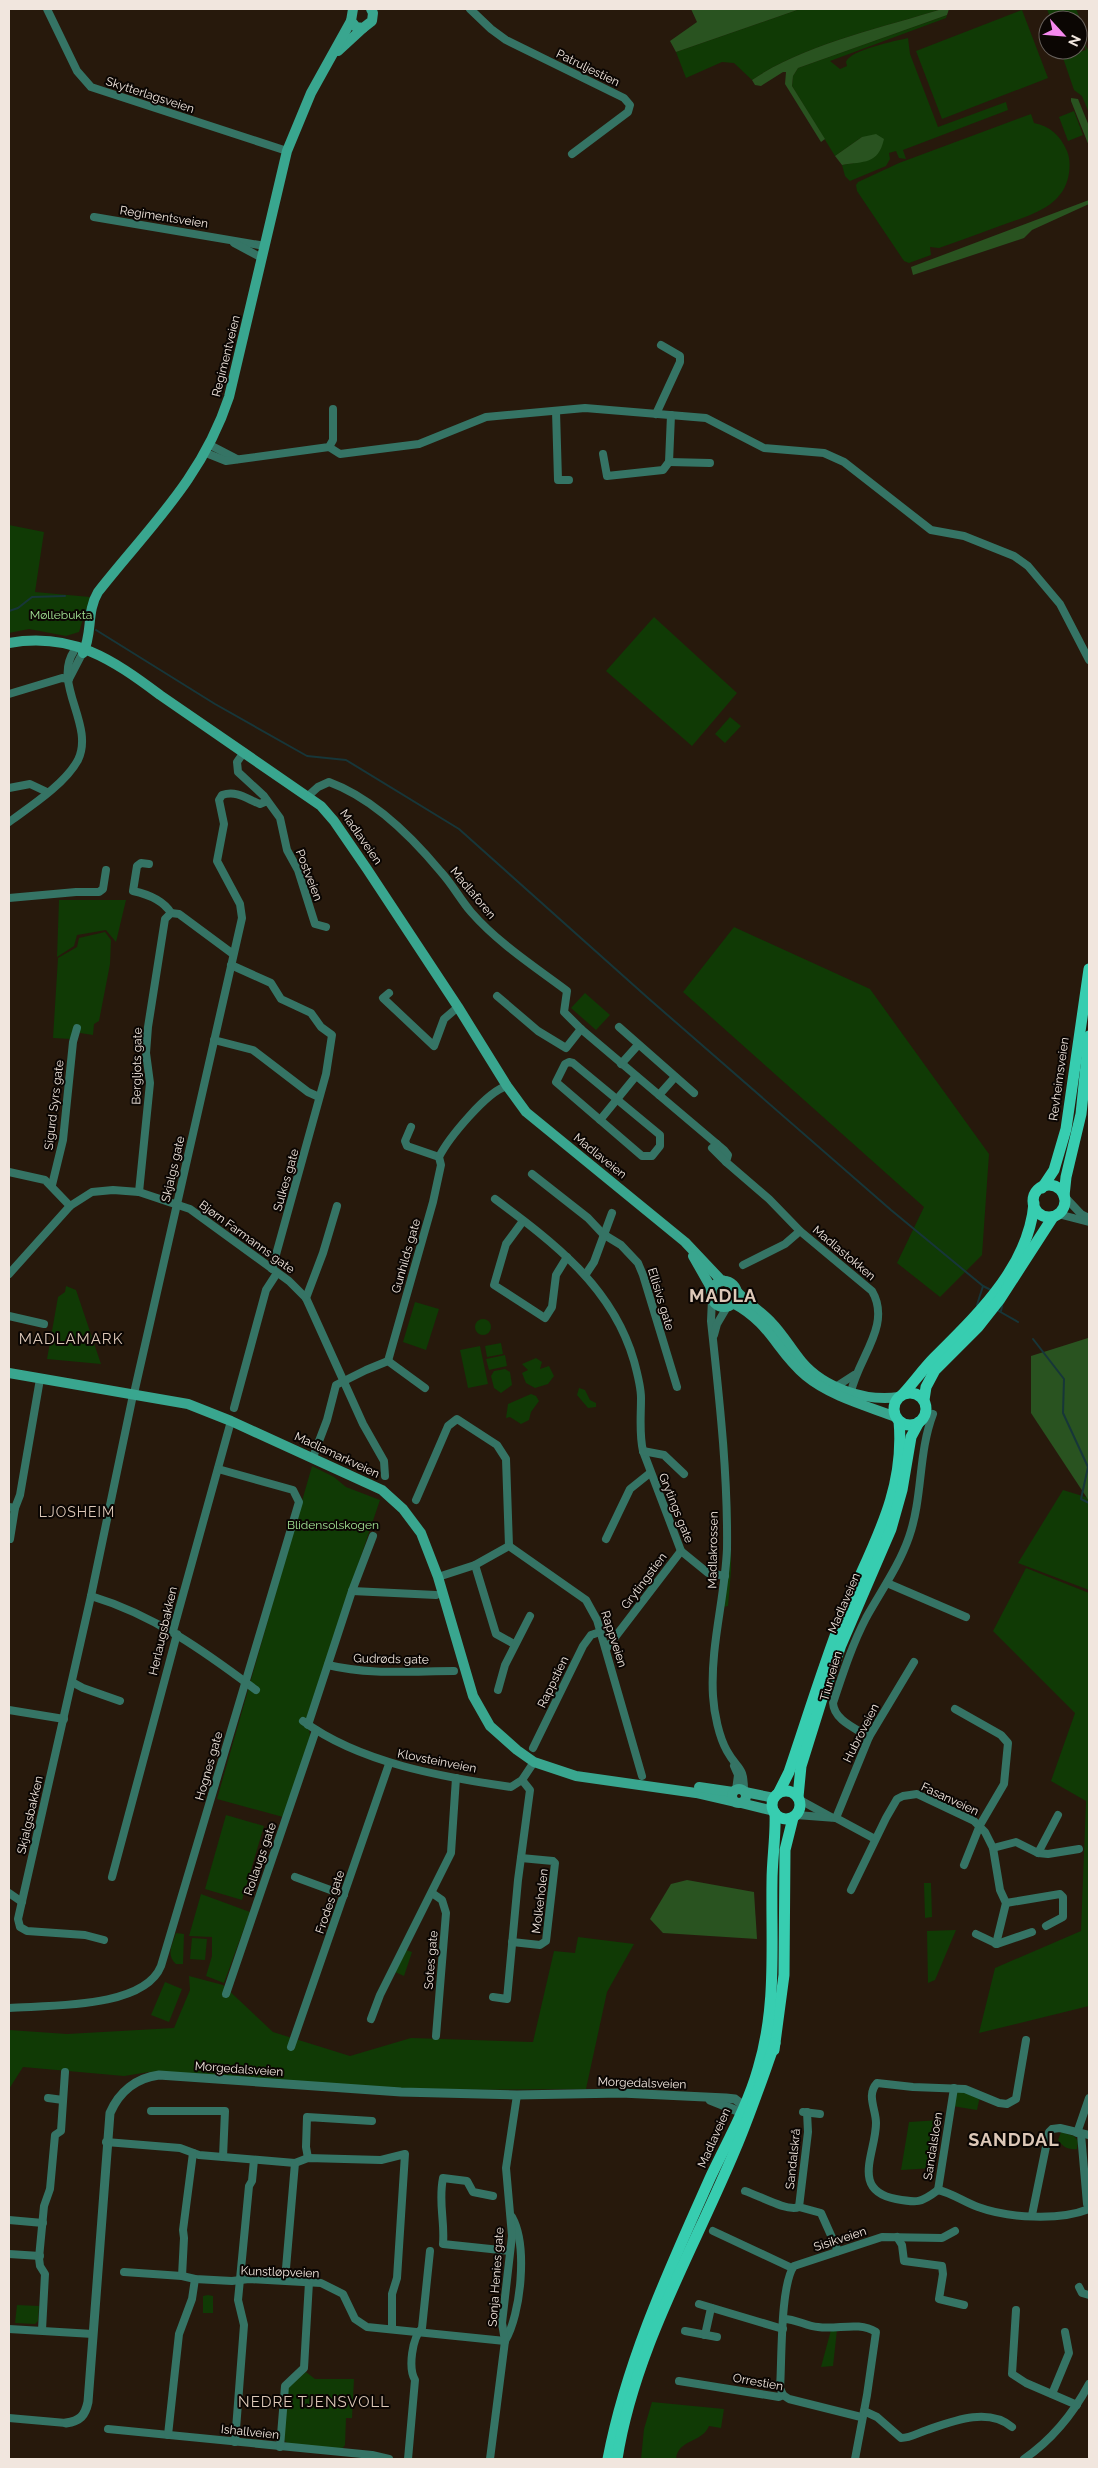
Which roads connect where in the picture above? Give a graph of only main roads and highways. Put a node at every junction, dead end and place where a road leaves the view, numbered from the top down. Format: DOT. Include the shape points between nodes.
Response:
graph roads {
  1 [pos="373,10"];
  2 [pos="350,14"];
  3 [pos="363,28"];
  4 [pos="325,68"];
  5 [pos="12,643"];
  6 [pos="80,650"];
  7 [pos="1089,969"];
  8 [pos="1089,1036"];
  9 [pos="1042,1188"];
  10 [pos="1064,1196"];
  11 [pos="1034,1203"];
  12 [pos="1056,1215"];
  13 [pos="685,1242"];
  14 [pos="1017,1267"];
  15 [pos="727,1282"];
  16 [pos="735,1289"];
  17 [pos="712,1296"];
  18 [pos="730,1305"];
  19 [pos="947,1351"];
  20 [pos="9,1373"];
  21 [pos="901,1395"];
  22 [pos="924,1400"];
  23 [pos="898,1419"];
  24 [pos="919,1422"];
  25 [pos="739,1795"];
  26 [pos="776,1795"];
  27 [pos="799,1798"];
  28 [pos="774,1812"];
  29 [pos="795,1816"];
  30 [pos="775,2043"];
  31 [pos="745,2109"];
  32 [pos="736,2149"];
  33 [pos="608,2459"];
  34 [pos="617,2459"];
  1 -- 3 [label="main road, Regimentveien" via="372,23"];
  2 -- 3 [label="main road" via="356,27"];
  2 -- 4 [label="main road, Regimentveien"];
  3 -- 4 [label="main road, Regimentveien" via="342,46"];
  4 -- 6 [label="main road, Regimentveien" via="287,151 229,397 208,449 174,501 98,592 91,605 90,631"];
  5 -- 6 [label="main road, Madlaveien" via="44,640"];
  6 -- 13 [label="main road, Madlaveien" via="123,668 308,796 334,821 526,1112"];
  7 -- 9 [label="main road, Revheimsveien" via="1066,1129 1054,1170"];
  8 -- 10 [label="main road, Revheimsveien" via="1081,1114"];
  9 -- 10 [label="main road" via="1055,1186"];
  9 -- 11 [label="main road" via="1036,1192"];
  10 -- 12 [label="main road" via="1064,1207"];
  11 -- 12 [label="main road" via="1039,1213"];
  11 -- 14 [label="main road" via="1033,1220"];
  12 -- 14 [label="main road"];
  13 -- 15 [label="main road, Madlaveien" via="720,1279"];
  13 -- 17 [label="main road, Madlaveien" via="710,1286"];
  14 -- 19 [label="main road" via="987,1316"];
  15 -- 16 [label="main road"];
  15 -- 17 [label="main road" via="717,1284"];
  16 -- 18 [label="main road" via="737,1296"];
  16 -- 21 [label="main road" via="773,1324 803,1363 823,1380 875,1399"];
  17 -- 18 [label="main road" via="718,1306"];
  18 -- 23 [label="main road" via="759,1320 796,1366 813,1381"];
  19 -- 21 [label="main road"];
  19 -- 22 [label="main road" via="929,1378"];
  20 -- 25 [label="main road, Madlamarkveien" via="134,1392 188,1404 358,1478 392,1498 421,1533 438,1578 473,1696 490,1726 516,1750 534,1762 576,1776 643,1780"];
  21 -- 22 [label="main road" via="912,1392"];
  21 -- 23 [label="main road" via="894,1409"];
  22 -- 24 [label="main road" via="925,1414"];
  23 -- 24 [label="main road" via="911,1425"];
  23 -- 26 [label="main road, Madlaveien" via="898,1467 884,1522 841,1621 790,1772"];
  24 -- 27 [label="main road, Madlaveien" via="911,1437 891,1529 841,1644 818,1710 801,1766"];
  25 -- 26 [label="main road, Madlamarkveien"];
  25 -- 28 [label="main road, Madlamarkveien"];
  26 -- 27 [label="main road" via="788,1790"];
  26 -- 28 [label="main road"];
  27 -- 29 [label="main road" via="801,1807"];
  28 -- 29 [label="main road" via="781,1818"];
  28 -- 31 [label="main road, Madlaveien" via="772,2005 761,2059"];
  29 -- 30 [label="main road, Madlaveien" via="785,1850 784,1975"];
  30 -- 31 [label="main road, Madlaveien"];
  30 -- 32 [label="main road, Madlaveien" via="764,2092"];
  31 -- 32 [label="main road, Madlaveien"];
  31 -- 33 [label="main road, Madlaveien" via="651,2316 620,2407"];
  32 -- 34 [label="main road, Madlaveien" via="648,2349"];
}
